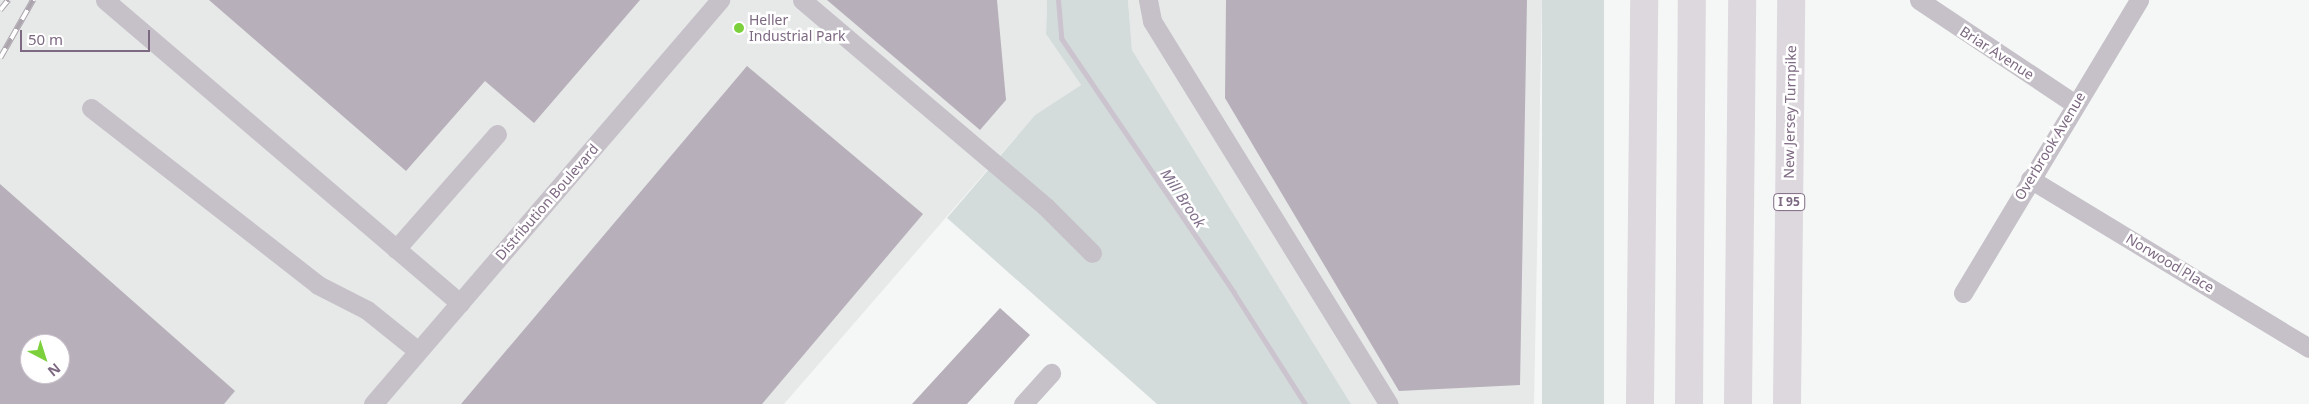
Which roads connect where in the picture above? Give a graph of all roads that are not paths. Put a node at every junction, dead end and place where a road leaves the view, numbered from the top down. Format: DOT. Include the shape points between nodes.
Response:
graph roads {
  1 [pos="104,0"];
  2 [pos="720,0"];
  3 [pos="802,0"];
  4 [pos="1148,0"];
  5 [pos="1644,0"];
  6 [pos="1692,0"];
  7 [pos="1742,0"];
  8 [pos="1791,0"];
  9 [pos="1919,0"];
  10 [pos="2140,0"];
  11 [pos="2075,104"];
  12 [pos="91,108"];
  13 [pos="497,134"];
  14 [pos="2030,179"];
  15 [pos="396,249"];
  16 [pos="1092,253"];
  17 [pos="1963,294"];
  18 [pos="460,303"];
  19 [pos="2309,348"];
  20 [pos="418,351"];
  21 [pos="1050,373"];
  22 [pos="373,404"];
  23 [pos="1024,404"];
  24 [pos="1389,404"];
  25 [pos="1640,404"];
  26 [pos="1688,404"];
  27 [pos="1738,404"];
  28 [pos="1787,404"];
  1 -- 15 [label="street"];
  2 -- 18 [label="street, Distribution Boulevard"];
  3 -- 16 [label="street" via="1046,207"];
  4 -- 24 [label="street" via="1152,21"];
  5 -- 25 [label="highway"];
  6 -- 26 [label="highway"];
  7 -- 27 [label="highway"];
  8 -- 28 [label="highway, New Jersey Turnpike / I 95"];
  9 -- 11 [label="street, Briar Avenue"];
  10 -- 11 [label="street, Overbrook Avenue"];
  11 -- 14 [label="street, Overbrook Avenue"];
  12 -- 20 [label="street" via="318,285 367,310"];
  13 -- 15 [label="street"];
  14 -- 17 [label="street, Overbrook Avenue"];
  14 -- 19 [label="street, Norwood Place"];
  15 -- 18 [label="street"];
  18 -- 20 [label="street, Distribution Boulevard"];
  20 -- 22 [label="street, Distribution Boulevard"];
  21 -- 23 [label="street"];
}
